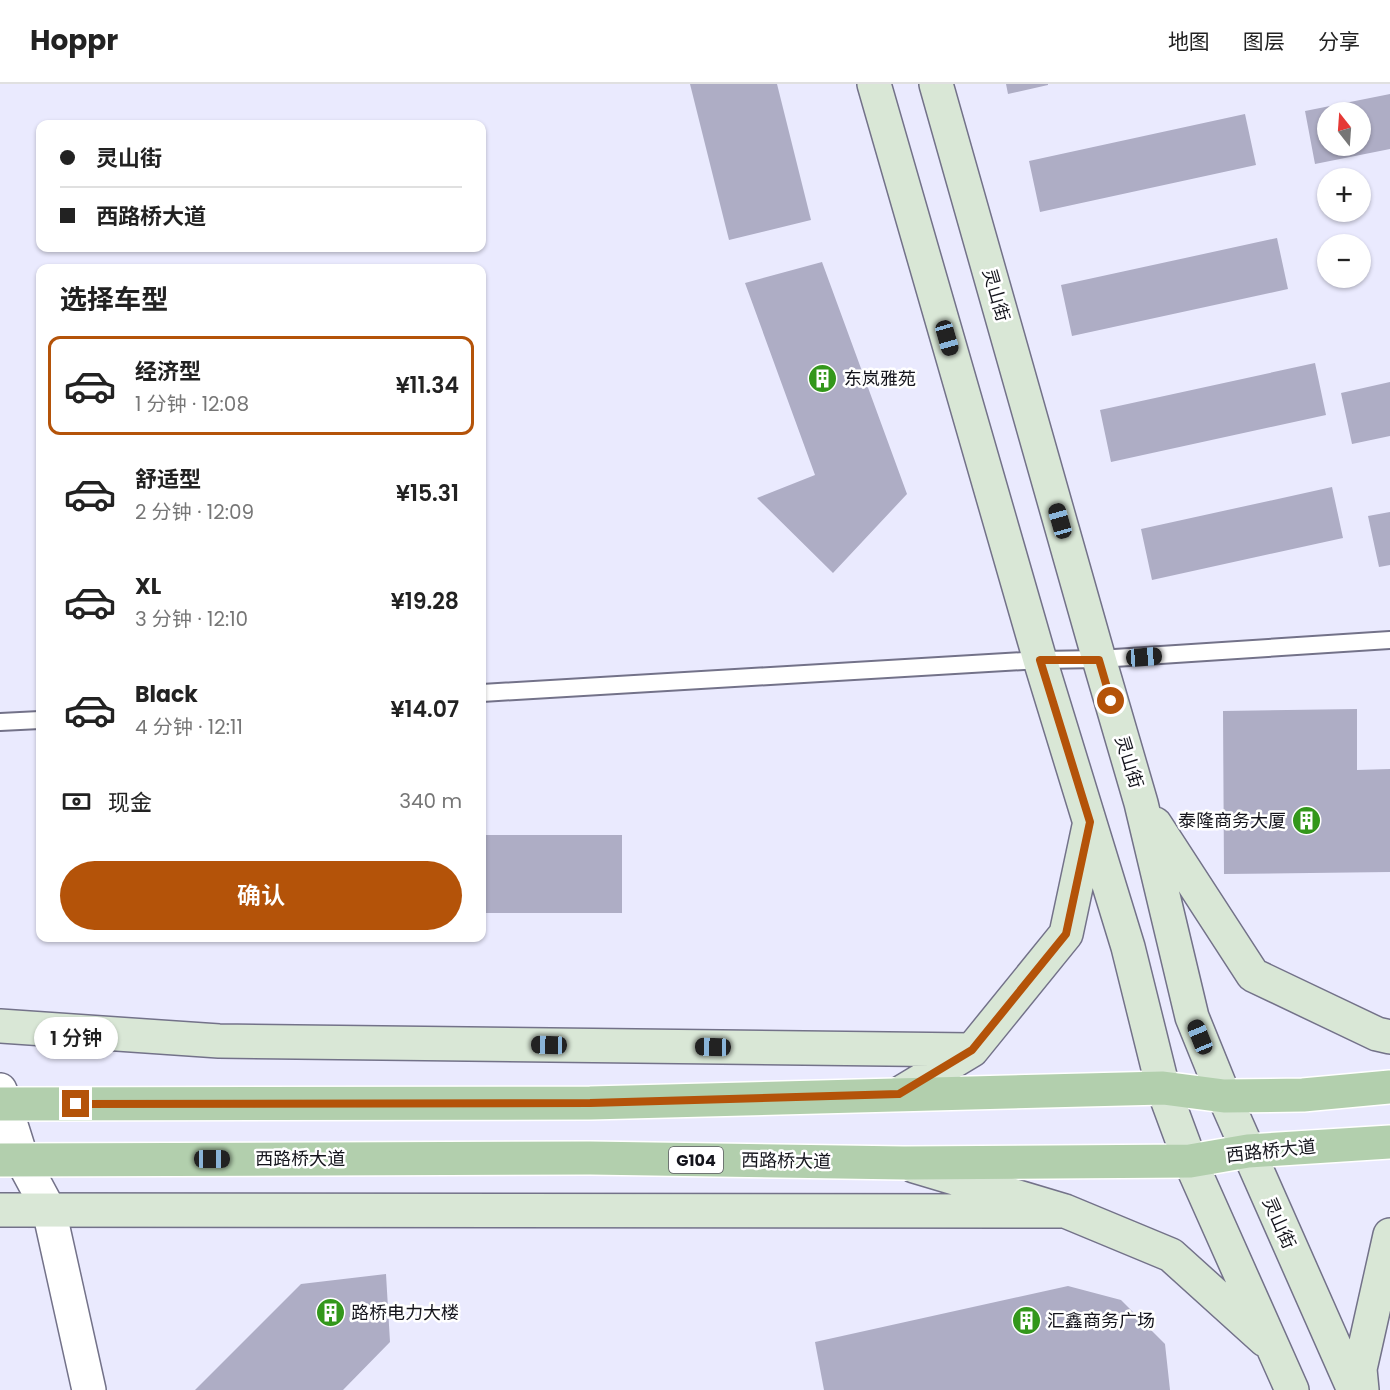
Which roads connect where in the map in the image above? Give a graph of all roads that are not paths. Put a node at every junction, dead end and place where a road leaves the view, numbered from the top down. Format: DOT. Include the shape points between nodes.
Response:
graph roads {
  1 [pos="874,84"];
  2 [pos="936,84"];
  3 [pos="1390,640"];
  4 [pos="1040,660"];
  5 [pos="1099,660"];
  6 [pos="486,693"];
  7 [pos="36,720"];
  8 [pos="0,722"];
  9 [pos="1142,803"];
  10 [pos="1090,822"];
  11 [pos="0,1026"];
  12 [pos="1390,1037"];
  13 [pos="972,1050"];
  14 [pos="1390,1087"];
  15 [pos="1163,1088"];
  16 [pos="899,1094"];
  17 [pos="1224,1096"];
  18 [pos="2,1099"];
  19 [pos="1390,1142"];
  20 [pos="1248,1151"];
  21 [pos="11,1160"];
  22 [pos="1190,1161"];
  23 [pos="904,1163"];
  24 [pos="0,1210"];
  25 [pos="49,1210"];
  26 [pos="1065,1211"];
  27 [pos="1390,1235"];
  28 [pos="1274,1347"];
  29 [pos="89,1390"];
  30 [pos="1292,1390"];
  31 [pos="1354,1390"];
  32 [pos="1362,1390"];
  1 -- 4 [label="main road"];
  2 -- 5 [label="main road, 灵山街"];
  3 -- 5 [label="lane"];
  4 -- 5 [label="lane"];
  4 -- 6 [label="lane"];
  4 -- 10 [label="main road"];
  5 -- 9 [label="main road, 灵山街"];
  7 -- 8 [label="lane"];
  9 -- 12 [label="main road" via="1253,975"];
  9 -- 17 [label="main road, 灵山街" via="1192,1017"];
  10 -- 13 [label="main road" via="1066,934"];
  10 -- 15 [label="main road" via="1128,947"];
  11 -- 13 [label="main road" via="219,1041"];
  13 -- 16 [label="main road"];
  14 -- 17 [label="main road" via="1303,1095"];
  15 -- 16 [label="main road"];
  15 -- 17 [label="main road"];
  15 -- 22 [label="main road"];
  16 -- 18 [label="main road" via="590,1103"];
  17 -- 20 [label="main road, 灵山街"];
  18 -- 21 [label="street"];
  19 -- 20 [label="main road, 西路桥大道 / G104"];
  20 -- 22 [label="main road, 西路桥大道 / G104"];
  20 -- 31 [label="main road, 灵山街"];
  21 -- 23 [label="main road, 西路桥大道 / G104" via="590,1158"];
  21 -- 25 [label="street"];
  22 -- 23 [label="main road, 西路桥大道 / G104"];
  22 -- 28 [label="main road"];
  23 -- 26 [label="main road"];
  24 -- 25 [label="main road"];
  25 -- 26 [label="main road"];
  25 -- 29 [label="street"];
  26 -- 28 [label="main road" via="1171,1255"];
  27 -- 32 [label="main road" via="1360,1369"];
  28 -- 30 [label="main road"];
}
